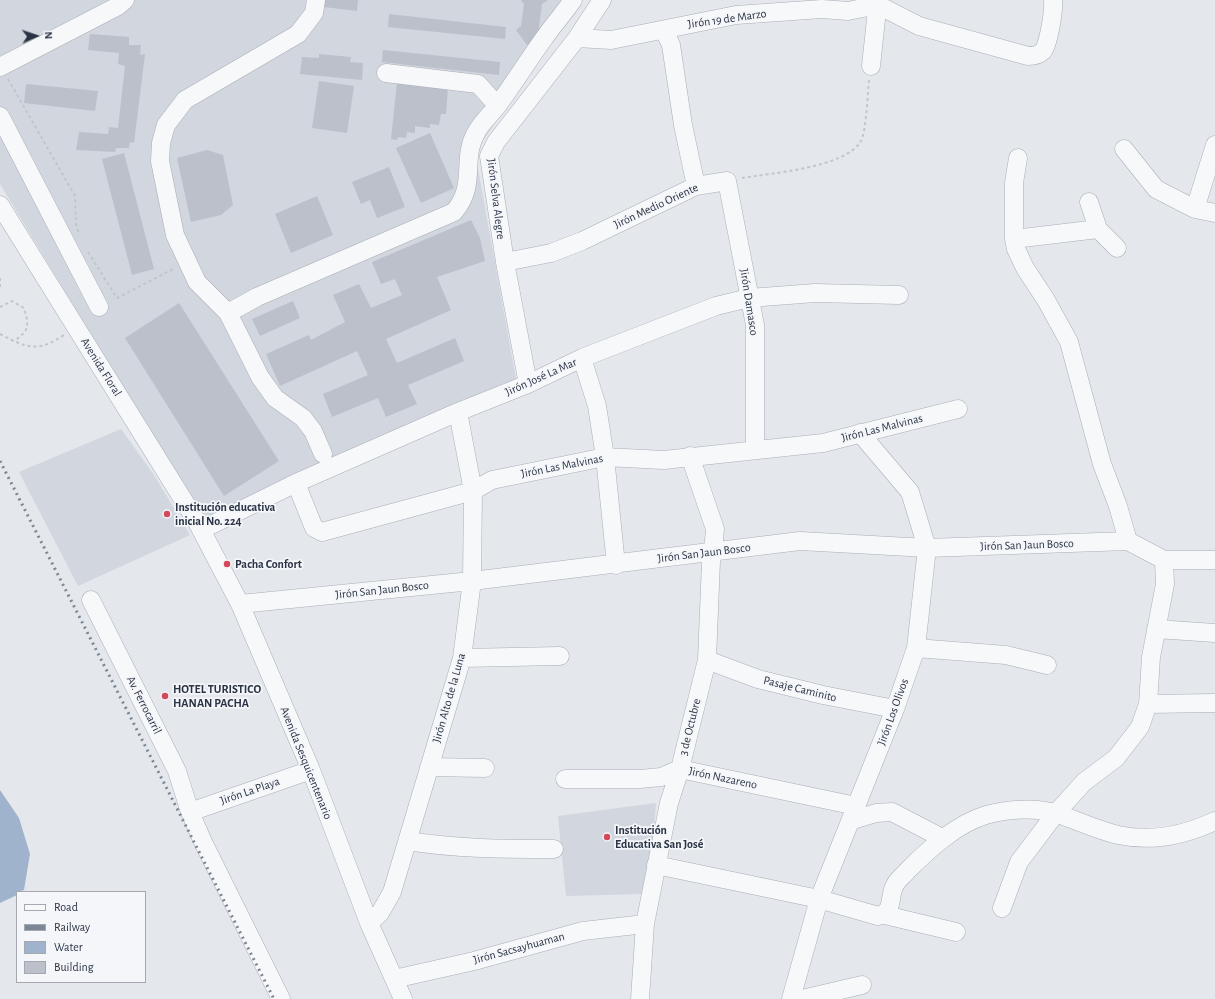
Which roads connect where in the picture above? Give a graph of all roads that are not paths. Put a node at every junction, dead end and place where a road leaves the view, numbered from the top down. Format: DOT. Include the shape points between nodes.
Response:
graph roads {
  1 [pos="126,0"];
  2 [pos="316,0"];
  3 [pos="572,0"];
  4 [pos="602,0"];
  5 [pos="1053,0"];
  6 [pos="878,2"];
  7 [pos="664,30"];
  8 [pos="577,38"];
  9 [pos="0,66"];
  10 [pos="870,66"];
  11 [pos="386,73"];
  12 [pos="497,105"];
  13 [pos="0,116"];
  14 [pos="1215,146"];
  15 [pos="1124,149"];
  16 [pos="1018,158"];
  17 [pos="727,181"];
  18 [pos="696,186"];
  19 [pos="1089,202"];
  20 [pos="0,205"];
  21 [pos="1195,209"];
  22 [pos="1215,213"];
  23 [pos="1098,229"];
  24 [pos="1014,238"];
  25 [pos="1117,248"];
  26 [pos="505,262"];
  27 [pos="899,295"];
  28 [pos="749,298"];
  29 [pos="99,307"];
  30 [pos="228,313"];
  31 [pos="582,358"];
  32 [pos="528,384"];
  33 [pos="958,409"];
  34 [pos="458,412"];
  35 [pos="860,433"];
  36 [pos="755,449"];
  37 [pos="324,454"];
  38 [pos="690,456"];
  39 [pos="605,457"];
  40 [pos="296,483"];
  41 [pos="473,491"];
  42 [pos="200,530"];
  43 [pos="1128,541"];
  44 [pos="927,548"];
  45 [pos="713,552"];
  46 [pos="1164,560"];
  47 [pos="1215,560"];
  48 [pos="616,565"];
  49 [pos="472,581"];
  50 [pos="91,600"];
  51 [pos="240,604"];
  52 [pos="1156,629"];
  53 [pos="1215,633"];
  54 [pos="916,648"];
  55 [pos="560,656"];
  56 [pos="462,658"];
  57 [pos="707,660"];
  58 [pos="1048,664"];
  59 [pos="1215,703"];
  60 [pos="1148,704"];
  61 [pos="895,709"];
  62 [pos="429,767"];
  63 [pos="485,768"];
  64 [pos="680,769"];
  65 [pos="311,770"];
  66 [pos="565,779"];
  67 [pos="190,812"];
  68 [pos="1056,813"];
  69 [pos="853,814"];
  70 [pos="1215,821"];
  71 [pos="942,838"];
  72 [pos="408,841"];
  73 [pos="554,849"];
  74 [pos="656,865"];
  75 [pos="820,899"];
  76 [pos="1002,908"];
  77 [pos="881,915"];
  78 [pos="369,923"];
  79 [pos="645,924"];
  80 [pos="956,932"];
  81 [pos="394,978"];
  82 [pos="862,985"];
  83 [pos="281,999"];
  84 [pos="403,999"];
  85 [pos="640,999"];
  86 [pos="791,999"];
  87 [pos="802,999"];
  1 -- 9 [label="street"];
  2 -- 30 [label="street" via="314,13 298,34 186,100 166,125 160,161 175,235 197,282"];
  3 -- 12 [label="street"];
  4 -- 8 [label="street, Jirón Selva Alegre"];
  5 -- 6 [label="street" via="1050,28 1044,50 1036,56 919,26"];
  6 -- 7 [label="street, Jirón 19 de Marzo" via="848,11 822,9 736,15"];
  6 -- 10 [label="street"];
  7 -- 8 [label="street, Jirón 19 de Marzo" via="611,40"];
  7 -- 18 [label="street" via="671,44 683,125"];
  8 -- 26 [label="street, Jirón Selva Alegre" via="496,142 489,156"];
  11 -- 12 [label="street" via="478,84"];
  12 -- 30 [label="street" via="477,130 469,146 468,188 463,201 454,212 257,297"];
  13 -- 29 [label="street"];
  14 -- 21 [label="street"];
  15 -- 21 [label="street" via="1156,189"];
  16 -- 24 [label="street" via="1014,183"];
  17 -- 18 [label="street, Jirón Medio Oriente"];
  17 -- 28 [label="street, Jirón Damasco"];
  18 -- 26 [label="street, Jirón Medio Oriente" via="582,241 551,253"];
  19 -- 23 [label="street"];
  20 -- 42 [label="street, Avenida Floral"];
  21 -- 22 [label="street"];
  23 -- 24 [label="street"];
  23 -- 25 [label="street"];
  24 -- 43 [label="street" via="1025,268 1069,342 1102,464"];
  26 -- 32 [label="street, Jirón Selva Alegre"];
  27 -- 28 [label="street, Jirón José La Mar" via="815,293"];
  28 -- 31 [label="street, Jirón José La Mar" via="716,306"];
  28 -- 36 [label="street, Jirón Damasco" via="755,325"];
  30 -- 37 [label="street" via="260,377 275,398 303,418 313,431"];
  31 -- 32 [label="street, Jirón José La Mar"];
  31 -- 39 [label="street" via="597,406"];
  32 -- 34 [label="street, Jirón José La Mar"];
  33 -- 35 [label="street, Jirón Las Malvinas"];
  34 -- 40 [label="street, Jirón José La Mar"];
  34 -- 41 [label="street, Jirón Alto de la Luna"];
  35 -- 36 [label="street, Jirón Las Malvinas" via="823,443"];
  35 -- 44 [label="street, Jirón Los Olivos" via="910,492"];
  36 -- 38 [label="street, Jirón Las Malvinas"];
  38 -- 39 [label="street, Jirón Las Malvinas" via="664,460"];
  38 -- 45 [label="street, 3 de Octubre" via="715,529"];
  39 -- 41 [label="street, Jirón Las Malvinas" via="492,480"];
  39 -- 48 [label="street"];
  40 -- 41 [label="street, Jirón Las Malvinas" via="314,528 322,532"];
  40 -- 42 [label="street, Jirón José La Mar"];
  41 -- 49 [label="street, Jirón Alto de la Luna"];
  42 -- 51 [label="street, Avenida Sesquicentenario"];
  43 -- 44 [label="street, Jirón San Jaun Bosco"];
  43 -- 46 [label="street, Jirón San Jaun Bosco"];
  44 -- 45 [label="street, Jirón San Jaun Bosco" via="800,541"];
  44 -- 54 [label="street, Jirón Los Olivos"];
  45 -- 48 [label="street, Jirón San Jaun Bosco"];
  45 -- 57 [label="street, 3 de Octubre" via="710,561"];
  46 -- 47 [label="street"];
  46 -- 52 [label="street" via="1165,584"];
  48 -- 49 [label="street, Jirón San Jaun Bosco"];
  49 -- 51 [label="street, Jirón San Jaun Bosco"];
  49 -- 56 [label="street, Jirón Alto de la Luna"];
  50 -- 67 [label="street, Av. Ferrocarril" via="177,771"];
  51 -- 65 [label="street, Avenida Sesquicentenario"];
  52 -- 53 [label="street"];
  52 -- 60 [label="street" via="1151,657"];
  54 -- 58 [label="street" via="1006,655"];
  54 -- 61 [label="street, Jirón Los Olivos"];
  55 -- 56 [label="street"];
  56 -- 62 [label="street, Jirón Alto de la Luna"];
  57 -- 61 [label="street, Pasaje Caminito" via="758,679"];
  57 -- 64 [label="street, 3 de Octubre"];
  59 -- 60 [label="street"];
  60 -- 68 [label="street" via="1140,727 1116,758 1084,782"];
  61 -- 69 [label="street, Jirón Los Olivos"];
  62 -- 63 [label="street"];
  62 -- 72 [label="street, Jirón Alto de la Luna"];
  64 -- 66 [label="street, Jirón Nazareno" via="661,777 640,779"];
  64 -- 69 [label="street, Jirón Nazareno"];
  64 -- 74 [label="street, 3 de Octubre" via="669,803"];
  65 -- 67 [label="street, Jirón La Playa"];
  65 -- 78 [label="street, Avenida Sesquicentenario"];
  67 -- 83 [label="street, Av. Ferrocarril"];
  68 -- 70 [label="street" via="1081,824 1119,835 1143,838 1171,836"];
  68 -- 71 [label="street" via="1018,809 984,816"];
  68 -- 76 [label="street" via="1019,862"];
  69 -- 71 [label="street" via="892,812"];
  69 -- 75 [label="street, Jirón Los Olivos"];
  71 -- 77 [label="street" via="895,885 889,910"];
  72 -- 73 [label="street" via="482,849"];
  72 -- 78 [label="street, Jirón Alto de la Luna" via="392,892 380,912"];
  74 -- 75 [label="street"];
  74 -- 79 [label="street, 3 de Octubre"];
  75 -- 77 [label="street"];
  75 -- 86 [label="street, Jirón Los Olivos"];
  77 -- 80 [label="street"];
  78 -- 81 [label="street, Avenida Sesquicentenario"];
  79 -- 81 [label="street, Jirón Sacsayhuaman" via="583,931 474,961"];
  79 -- 85 [label="street, 3 de Octubre"];
  81 -- 84 [label="street, Avenida Sesquicentenario"];
  82 -- 87 [label="street"];
}
